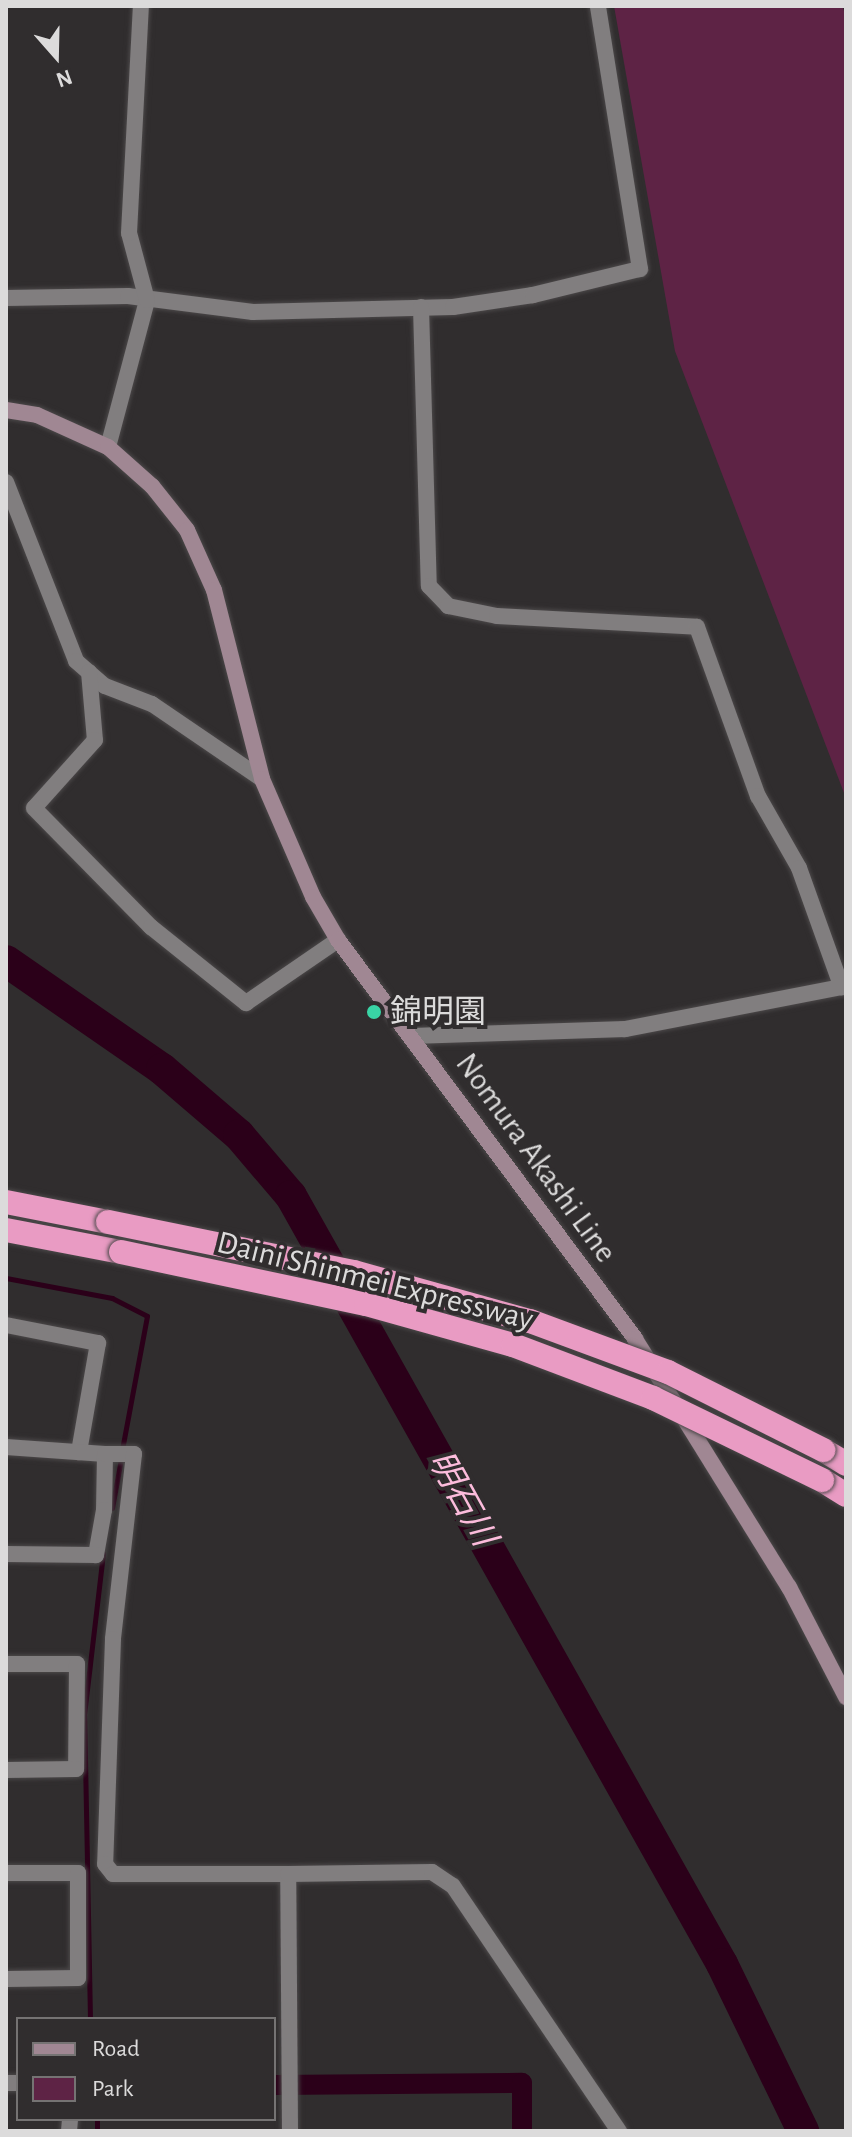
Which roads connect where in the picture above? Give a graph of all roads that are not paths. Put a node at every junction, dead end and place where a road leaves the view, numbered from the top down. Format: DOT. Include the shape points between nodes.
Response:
graph roads {
  1 [pos="141,6"];
  2 [pos="598,6"];
  3 [pos="6,298"];
  4 [pos="147,300"];
  5 [pos="421,307"];
  6 [pos="6,410"];
  7 [pos="108,447"];
  8 [pos="6,482"];
  9 [pos="89,672"];
  10 [pos="262,779"];
  11 [pos="338,940"];
  12 [pos="844,987"];
  13 [pos="412,1036"];
  14 [pos="6,1202"];
  15 [pos="6,1230"];
  16 [pos="6,1325"];
  17 [pos="6,1447"];
  18 [pos="79,1452"];
  19 [pos="105,1454"];
  20 [pos="846,1464"];
  21 [pos="846,1495"];
  22 [pos="6,1554"];
  23 [pos="6,1664"];
  24 [pos="846,1697"];
  25 [pos="6,1770"];
  26 [pos="6,1873"];
  27 [pos="288,1874"];
  28 [pos="6,1979"];
  29 [pos="290,2131"];
  30 [pos="619,2131"];
  1 -- 4 [label="street" via="129,233"];
  2 -- 5 [label="street" via="640,269 533,295"];
  3 -- 4 [label="street"];
  4 -- 5 [label="street" via="253,312"];
  4 -- 7 [label="street"];
  5 -- 12 [label="street" via="429,586 448,606 497,616 697,627 758,796 799,868"];
  6 -- 7 [label="main road, Nomura Akashi Line" via="37,415"];
  7 -- 10 [label="main road, Nomura Akashi Line" via="152,486 187,530 214,590"];
  8 -- 9 [label="street" via="76,661"];
  9 -- 10 [label="street" via="105,686 152,704"];
  9 -- 11 [label="street" via="95,740 34,808 151,927 246,1003"];
  10 -- 11 [label="main road, Nomura Akashi Line" via="313,897"];
  11 -- 13 [label="main road, Nomura Akashi Line"];
  12 -- 13 [label="street" via="625,1029"];
  13 -- 24 [label="main road, Nomura Akashi Line" via="635,1339 789,1587"];
  14 -- 20 [label="highway, Daini Shinmei Expressway, bridge" via="354,1272 530,1321 668,1372"];
  15 -- 21 [label="highway, Daini Shinmei Expressway, bridge" via="366,1304 513,1345 653,1398"];
  16 -- 18 [label="street" via="98,1343"];
  17 -- 18 [label="street"];
  18 -- 19 [label="street"];
  19 -- 22 [label="street" via="96,1555"];
  19 -- 27 [label="street" via="134,1454 113,1639 105,1864 113,1874"];
  23 -- 25 [label="street" via="77,1664 76,1769"];
  26 -- 28 [label="street" via="78,1873 78,1978"];
  27 -- 29 [label="street"];
  27 -- 30 [label="street" via="432,1872 453,1886"];
}
